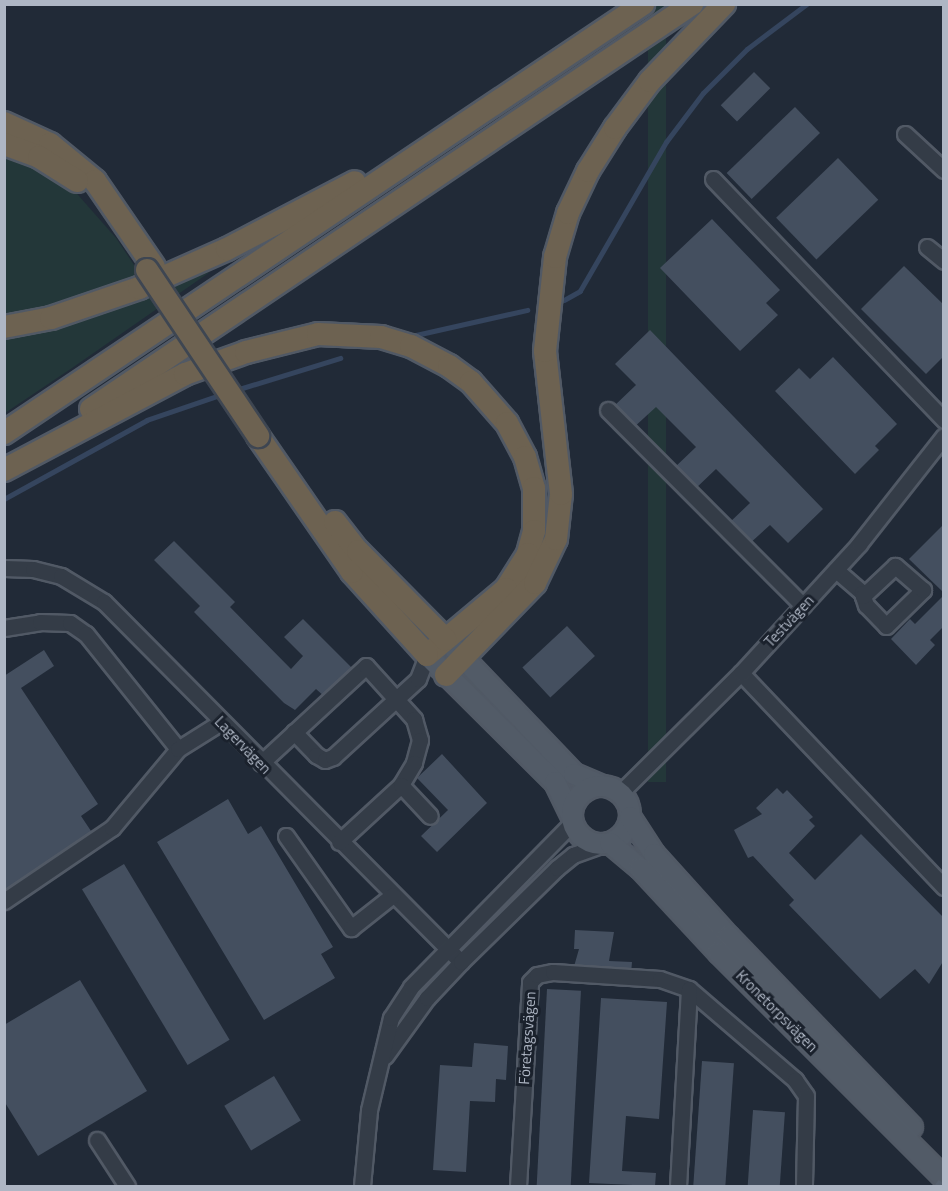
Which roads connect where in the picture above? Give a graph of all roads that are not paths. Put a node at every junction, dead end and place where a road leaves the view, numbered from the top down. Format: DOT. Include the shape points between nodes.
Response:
graph roads {
  1 [pos="643,4"];
  2 [pos="692,4"];
  3 [pos="724,4"];
  4 [pos="4,123"];
  5 [pos="457,128"];
  6 [pos="905,134"];
  7 [pos="4,144"];
  8 [pos="944,171"];
  9 [pos="713,178"];
  10 [pos="927,248"];
  11 [pos="944,261"];
  12 [pos="150,268"];
  13 [pos="4,327"];
  14 [pos="608,410"];
  15 [pos="944,420"];
  16 [pos="4,433"];
  17 [pos="262,433"];
  18 [pos="944,436"];
  19 [pos="4,468"];
  20 [pos="4,568"];
  21 [pos="836,570"];
  22 [pos="863,596"];
  23 [pos="802,606"];
  24 [pos="4,628"];
  25 [pos="445,639"];
  26 [pos="427,655"];
  27 [pos="463,659"];
  28 [pos="741,673"];
  29 [pos="446,675"];
  30 [pos="396,699"];
  31 [pos="221,722"];
  32 [pos="294,732"];
  33 [pos="178,749"];
  34 [pos="261,763"];
  35 [pos="401,785"];
  36 [pos="602,786"];
  37 [pos="620,794"];
  38 [pos="430,816"];
  39 [pos="630,817"];
  40 [pos="571,819"];
  41 [pos="286,836"];
  42 [pos="339,842"];
  43 [pos="605,844"];
  44 [pos="944,887"];
  45 [pos="393,895"];
  46 [pos="4,901"];
  47 [pos="446,950"];
  48 [pos="461,962"];
  49 [pos="690,989"];
  50 [pos="378,1069"];
  51 [pos="97,1140"];
  52 [pos="944,1160"];
  53 [pos="944,1178"];
  54 [pos="127,1186"];
  55 [pos="362,1186"];
  56 [pos="518,1186"];
  57 [pos="678,1186"];
  58 [pos="804,1186"];
  1 -- 5 [label="highway"];
  2 -- 19 [label="highway"];
  3 -- 27 [label="highway" via="650,81 588,171 568,213 555,257 544,351 561,494 555,539 535,583"];
  4 -- 12 [label="highway" via="50,144 95,181"];
  5 -- 13 [label="highway" via="186,268 79,309"];
  5 -- 16 [label="highway"];
  6 -- 8 [label="street"];
  7 -- 12 [label="highway" via="48,162 86,189"];
  9 -- 15 [label="street"];
  10 -- 11 [label="street"];
  12 -- 17 [label="highway"];
  14 -- 23 [label="street"];
  17 -- 25 [label="highway" via="357,552"];
  17 -- 26 [label="highway" via="352,572"];
  18 -- 21 [label="street, Testvägen"];
  19 -- 25 [label="highway" via="185,374 273,344 335,332 381,337 411,346 460,374 494,407 518,442 534,488 534,531 515,578"];
  20 -- 31 [label="street, Lagervägen" via="33,569 61,576 104,602"];
  21 -- 22 [label="street"];
  21 -- 23 [label="street, Testvägen"];
  23 -- 28 [label="street, Testvägen"];
  24 -- 33 [label="street" via="40,622 70,623 86,634"];
  25 -- 26 [label="highway"];
  25 -- 27 [label="main road"];
  26 -- 29 [label="main road"];
  26 -- 30 [label="street" via="418,679"];
  27 -- 29 [label="highway"];
  27 -- 36 [label="main road" via="574,774"];
  28 -- 37 [label="street, Testvägen"];
  28 -- 44 [label="street"];
  29 -- 40 [label="main road" via="555,782"];
  30 -- 32 [label="street" via="325,760"];
  30 -- 32 [label="street" via="366,666"];
  30 -- 35 [label="street" via="414,719 420,740 414,763"];
  31 -- 33 [label="street"];
  31 -- 34 [label="street, Lagervägen"];
  32 -- 34 [label="street"];
  33 -- 46 [label="street" via="112,828"];
  34 -- 42 [label="street, Lagervägen"];
  35 -- 38 [label="street"];
  35 -- 42 [label="street"];
  36 -- 37 [label="main road"];
  36 -- 40 [label="main road" via="580,794"];
  37 -- 39 [label="main road"];
  39 -- 43 [label="main road" via="624,833"];
  39 -- 52 [label="main road, Kronetorpsvägen" via="654,854 729,937"];
  40 -- 43 [label="main road" via="578,834"];
  40 -- 47 [label="street"];
  41 -- 45 [label="street" via="351,928"];
  42 -- 45 [label="street, Lagervägen"];
  43 -- 48 [label="street" via="579,852 557,868"];
  43 -- 53 [label="main road, Kronetorpsvägen" via="640,868 719,953"];
  45 -- 47 [label="street, Lagervägen"];
  47 -- 48 [label="street, Lagervägen"];
  47 -- 50 [label="street" via="411,987 391,1018"];
  48 -- 50 [label="street" via="393,1041"];
  49 -- 56 [label="street, Företagsvägen" via="660,979 553,972 537,975 530,982"];
  49 -- 57 [label="street"];
  49 -- 58 [label="street, Företagsvägen" via="795,1080 806,1096"];
  50 -- 55 [label="street" via="369,1110"];
  51 -- 54 [label="street"];
}
